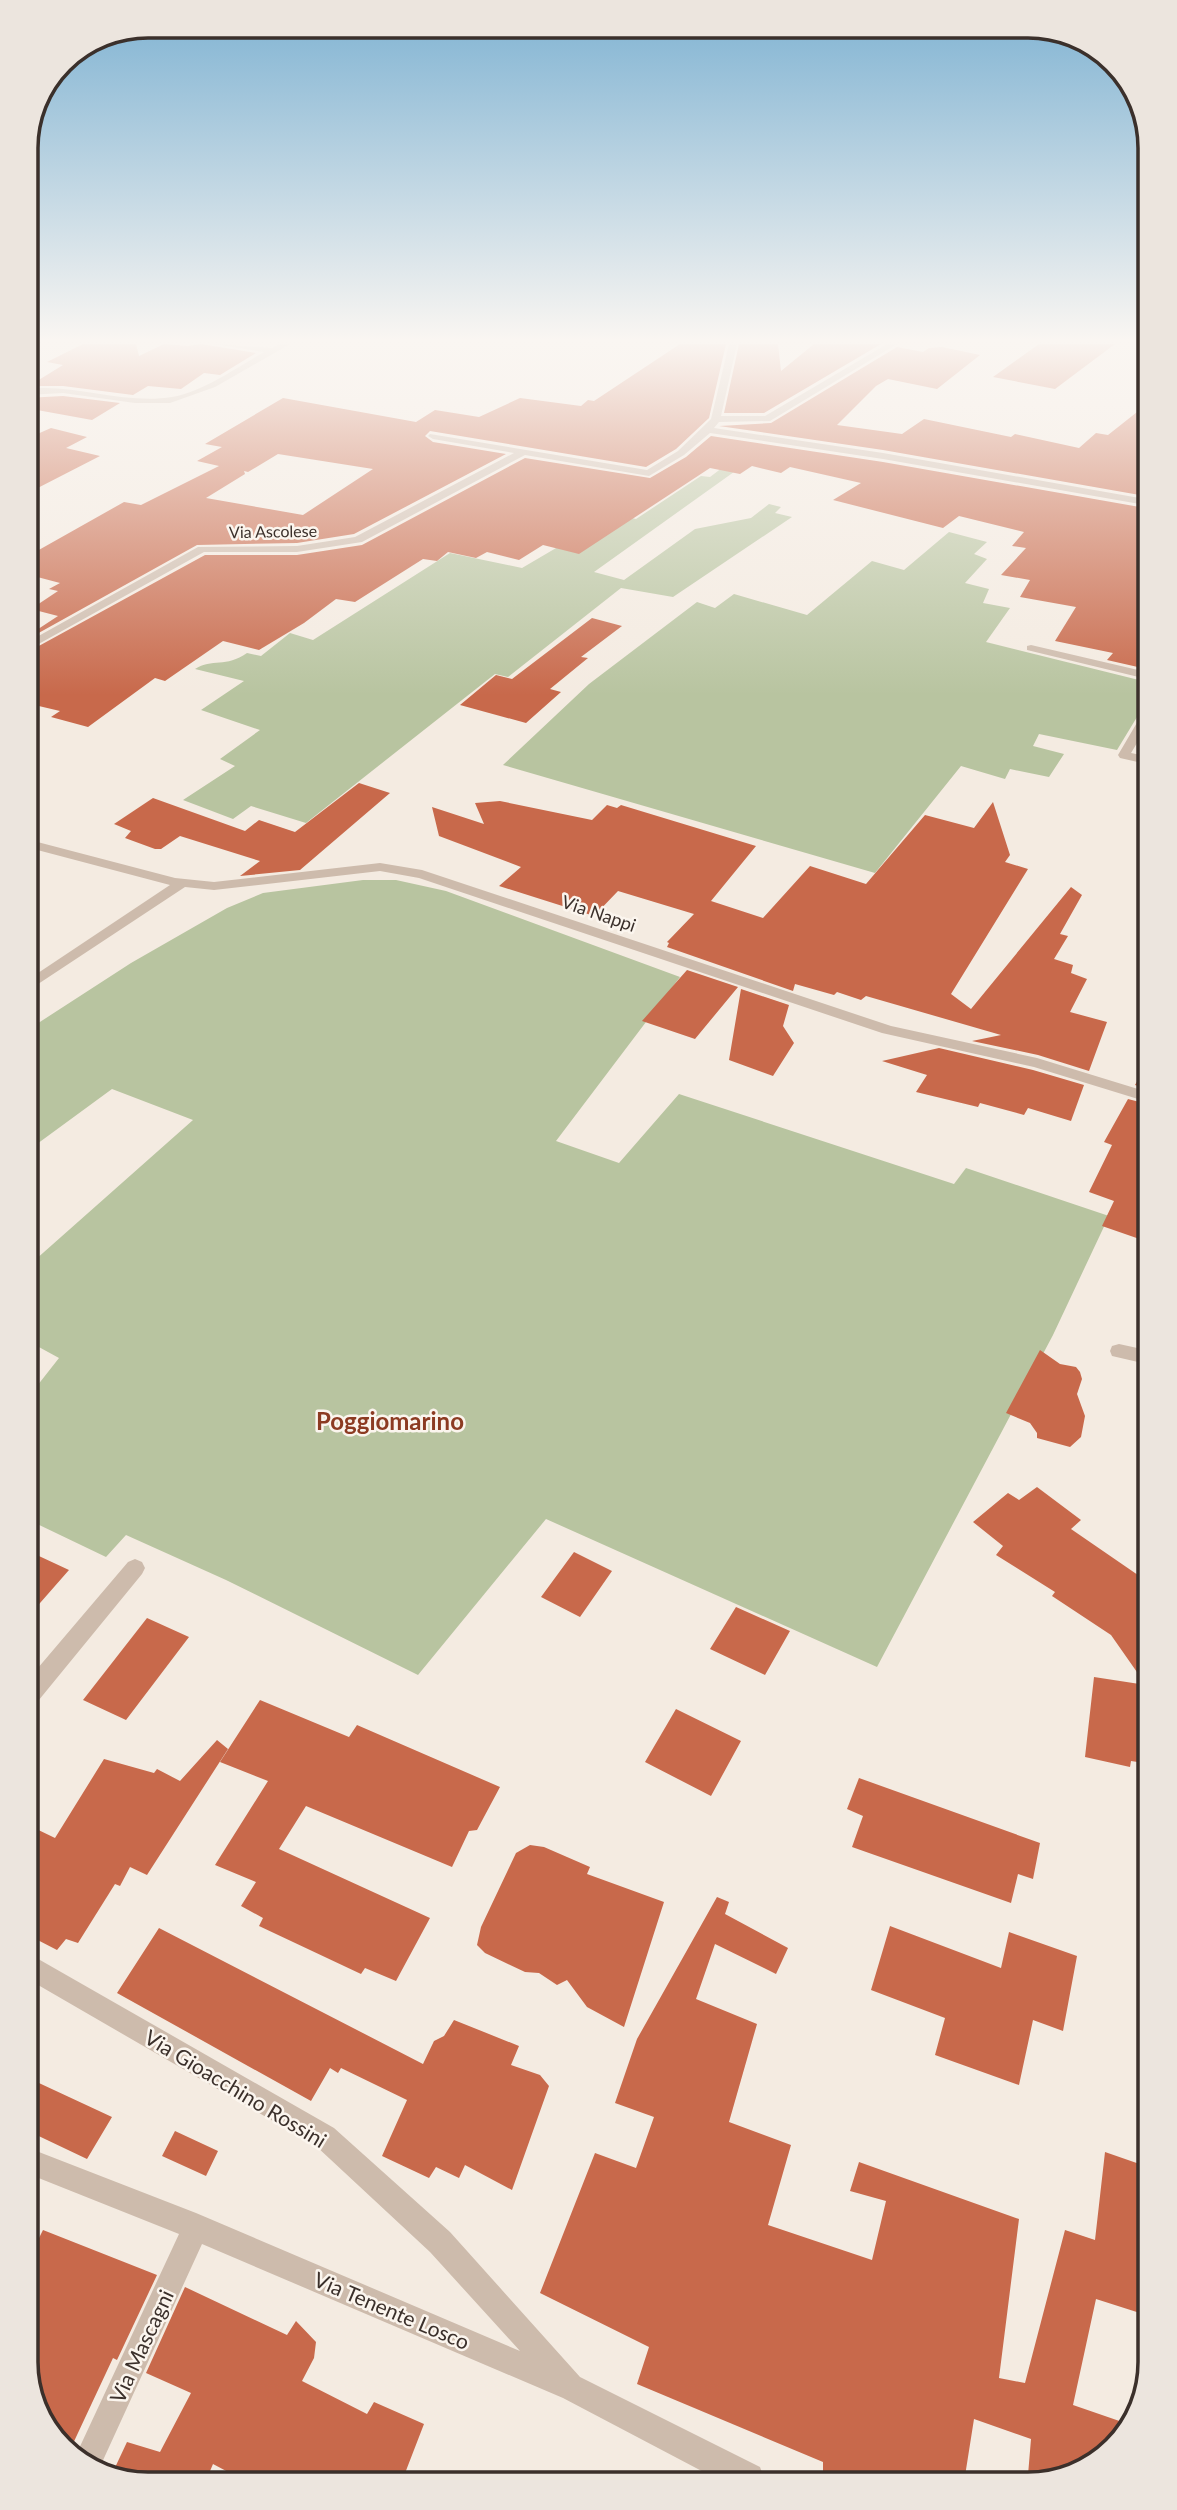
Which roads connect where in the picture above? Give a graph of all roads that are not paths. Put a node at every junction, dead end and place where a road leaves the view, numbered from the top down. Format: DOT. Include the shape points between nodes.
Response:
graph roads {
  1 [pos="506,461"];
  2 [pos="578,461"];
  3 [pos="668,461"];
  4 [pos="912,461"];
  5 [pos="1138,501"];
  6 [pos="39,641"];
  7 [pos="1031,648"];
  8 [pos="1138,674"];
  9 [pos="1138,731"];
  10 [pos="1138,758"];
  11 [pos="39,846"];
  12 [pos="182,883"];
  13 [pos="39,980"];
  14 [pos="1138,1094"];
  15 [pos="1119,1351"];
  16 [pos="1138,1355"];
  17 [pos="135,1568"];
  18 [pos="38,1684"];
  19 [pos="38,1971"];
  20 [pos="38,2165"];
  21 [pos="196,2227"];
  22 [pos="573,2388"];
  23 [pos="91,2455"];
  24 [pos="735,2472"];
  1 -- 6 [label="street, Via Ascolese" via="358,540 296,549 202,549"];
  2 -- 3 [label="street" via="649,473"];
  4 -- 5 [label="street"];
  7 -- 8 [label="street"];
  9 -- 10 [label="street" via="1124,755"];
  11 -- 12 [label="street, Via Nappi"];
  12 -- 13 [label="street"];
  12 -- 14 [label="street, Via Nappi" via="214,886 380,867 422,874 887,1030 1037,1063"];
  15 -- 16 [label="street"];
  17 -- 18 [label="street"];
  19 -- 22 [label="street, Via Gioacchino Rossini" via="324,2137 440,2242"];
  20 -- 21 [label="street, Via Tenente Losco"];
  21 -- 22 [label="street, Via Tenente Losco"];
  21 -- 23 [label="street, Via Mascagni"];
  22 -- 24 [label="street, Via Tenente Losco"];
}
